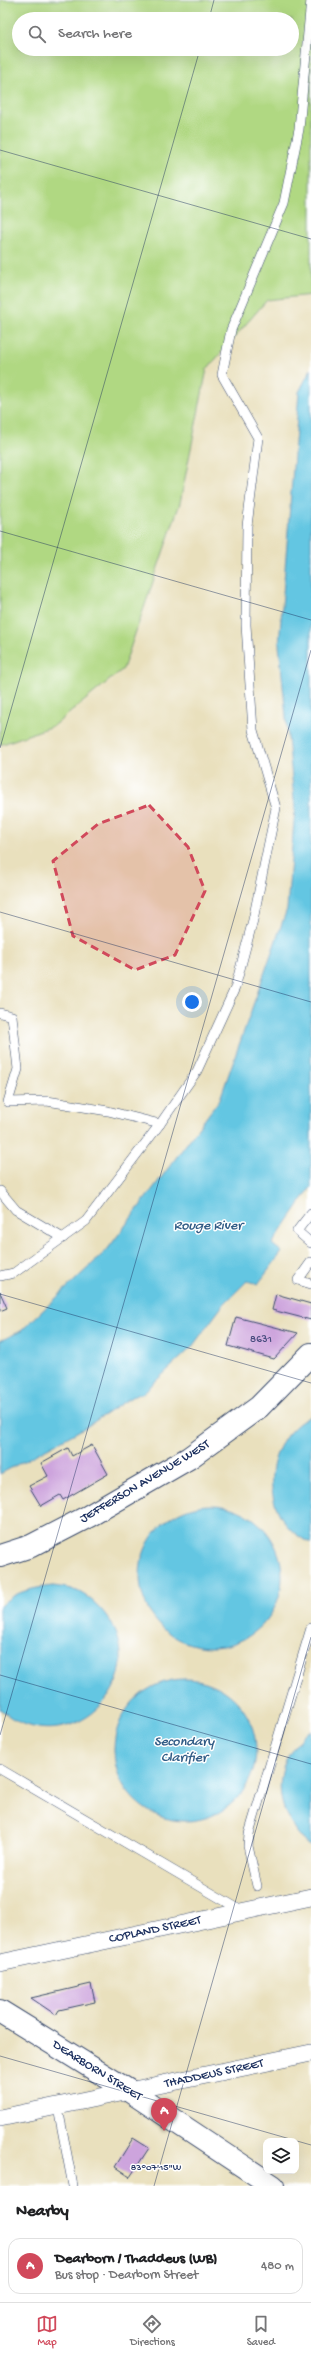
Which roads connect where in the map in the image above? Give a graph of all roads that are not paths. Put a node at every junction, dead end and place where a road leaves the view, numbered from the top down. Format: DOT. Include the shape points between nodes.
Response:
graph roads {
  1 [pos="310,0"];
  2 [pos="0,1013"];
  3 [pos="4,1104"];
  4 [pos="160,1124"];
  5 [pos="0,1191"];
  6 [pos="311,1213"];
  7 [pos="63,1238"];
  8 [pos="311,1243"];
  9 [pos="311,1262"];
  10 [pos="0,1276"];
  11 [pos="311,1284"];
  12 [pos="311,1354"];
  13 [pos="0,1556"];
  14 [pos="311,1628"];
  15 [pos="0,1769"];
  16 [pos="257,1886"];
  17 [pos="311,1897"];
  18 [pos="243,1911"];
  19 [pos="0,1963"];
  20 [pos="0,2011"];
  21 [pos="311,2054"];
  22 [pos="131,2092"];
  23 [pos="58,2108"];
  24 [pos="0,2118"];
  25 [pos="73,2186"];
  26 [pos="273,2186"];
  1 -- 4 [label="lane" via="299,129 284,203 231,330 222,375 258,438 246,526 246,625 253,730 276,808 253,920 235,988 197,1072"];
  2 -- 3 [label="lane" via="12,1016 18,1069"];
  3 -- 4 [label="lane" via="47,1101 108,1111"];
  4 -- 7 [label="lane" via="86,1221"];
  5 -- 7 [label="lane" via="16,1210"];
  6 -- 8 [label="lane" via="297,1232"];
  7 -- 10 [label="lane" via="14,1273"];
  9 -- 11 [label="lane" via="298,1280"];
  12 -- 13 [label="main road, JEFFERSON AVENUE WEST" via="259,1407 189,1458 90,1516 31,1546"];
  14 -- 16 [label="lane" via="249,1834 248,1846"];
  15 -- 18 [label="lane"];
  17 -- 18 [label="street, COPLAND STREET"];
  18 -- 19 [label="street, COPLAND STREET"];
  20 -- 22 [label="main road, DEARBORN STREET"];
  21 -- 22 [label="street, THADDEUS STREET"];
  22 -- 23 [label="street, THADDEUS STREET"];
  22 -- 26 [label="main road, DEARBORN STREET"];
  23 -- 24 [label="street, THADDEUS STREET"];
  23 -- 25 [label="lane"];
}
